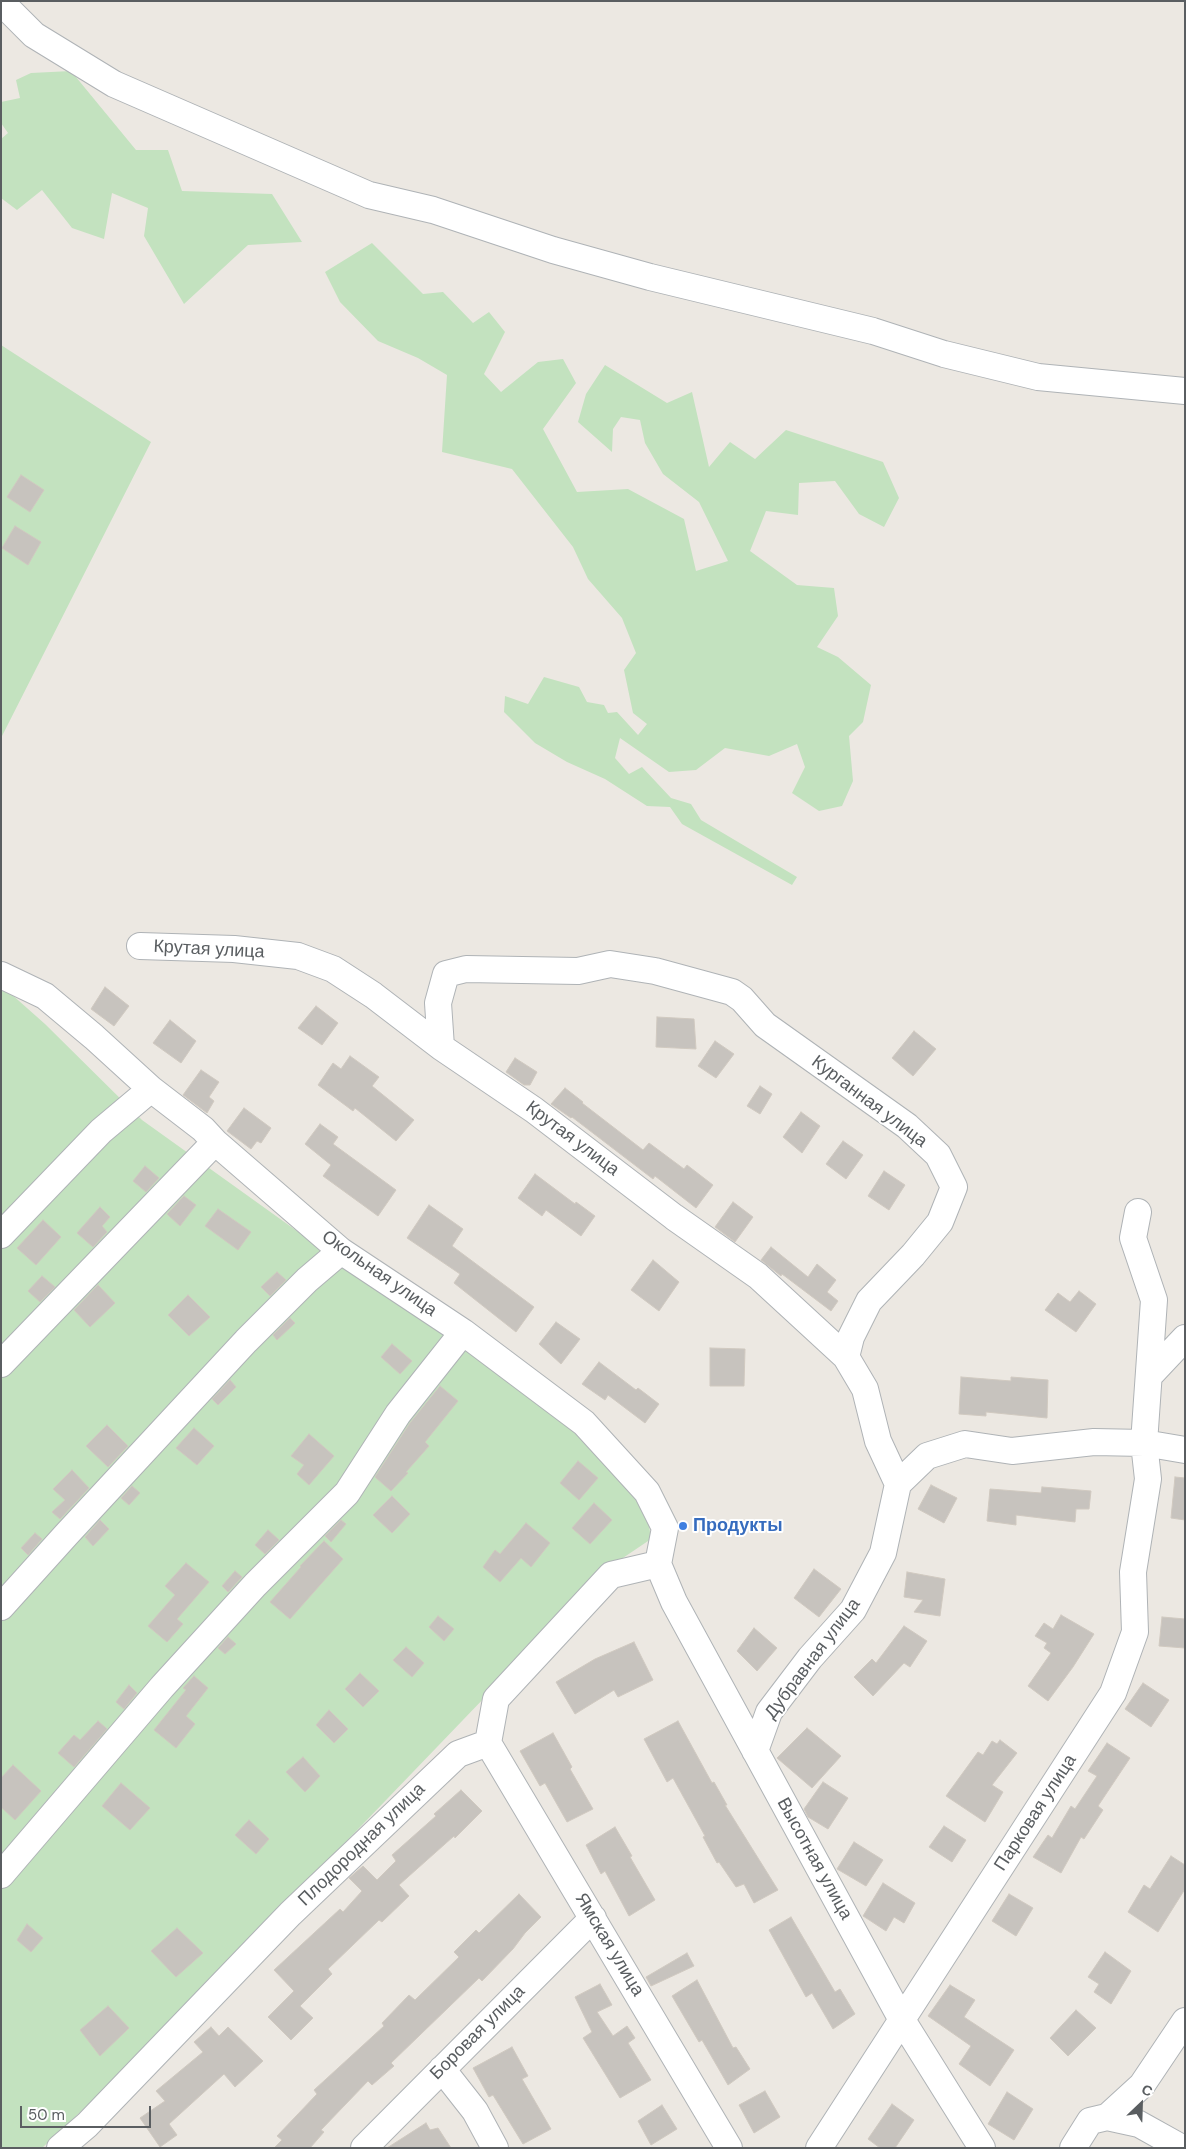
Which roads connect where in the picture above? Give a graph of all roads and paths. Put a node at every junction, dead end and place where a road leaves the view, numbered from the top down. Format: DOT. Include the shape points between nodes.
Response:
graph roads {
  1 [pos="1,2"];
  2 [pos="1185,391"];
  3 [pos="140,946"];
  4 [pos="1,975"];
  5 [pos="441,1047"];
  6 [pos="151,1089"];
  7 [pos="215,1142"];
  8 [pos="1138,1212"];
  9 [pos="1,1235"];
  10 [pos="342,1251"];
  11 [pos="463,1332"];
  12 [pos="1185,1338"];
  13 [pos="846,1357"];
  14 [pos="1,1364"];
  15 [pos="1149,1376"];
  16 [pos="1144,1443"];
  17 [pos="1185,1450"];
  18 [pos="898,1484"];
  19 [pos="658,1564"];
  20 [pos="1,1607"];
  21 [pos="488,1743"];
  22 [pos="756,1751"];
  23 [pos="1,1875"];
  24 [pos="592,1918"];
  25 [pos="902,2020"];
  26 [pos="1185,2020"];
  27 [pos="442,2069"];
  28 [pos="1107,2117"];
  29 [pos="60,2148"];
  30 [pos="364,2148"];
  31 [pos="495,2148"];
  32 [pos="729,2148"];
  33 [pos="819,2148"];
  34 [pos="982,2148"];
  35 [pos="1073,2148"];
  36 [pos="1182,2148"];
  1 -- 2 [label="street" via="34,35 114,84 369,195 433,210 553,250 650,277 873,331 944,354 1028,374"];
  3 -- 5 [label="street, Крутая улица" via="234,949 298,956 333,969"];
  4 -- 6 [label="street, Окольная улица" via="45,996"];
  5 -- 13 [label="street, Крутая улица" via="534,1110 674,1217 758,1276"];
  5 -- 13 [label="street, Курганная улица" via="438,1003 446,974 466,969 578,971 610,964 732,992 764,1025 908,1126 938,1154 954,1187 940,1222 869,1301 851,1337"];
  6 -- 7 [label="street, Окольная улица"];
  6 -- 9 [label="street" via="102,1131"];
  7 -- 10 [label="street, Окольная улица"];
  7 -- 14 [label="street"];
  8 -- 15 [label="street, Парковая улица" via="1133,1238 1154,1300"];
  10 -- 11 [label="street, Окольная улица"];
  10 -- 20 [label="street" via="307,1280 246,1341"];
  11 -- 19 [label="street, Окольная улица" via="584,1422 647,1492 665,1528"];
  11 -- 23 [label="street" via="398,1414 346,1493 255,1585 162,1687"];
  12 -- 15 [label="street"];
  13 -- 18 [label="street, Крутая улица" via="865,1389 878,1442"];
  15 -- 16 [label="street, Парковая улица"];
  16 -- 17 [label="street"];
  16 -- 18 [label="street" via="1094,1442 1012,1451 965,1444 927,1456"];
  16 -- 25 [label="street, Парковая улица" via="1148,1479 1133,1572 1135,1632 1113,1693"];
  18 -- 22 [label="street, Дубравная улица" via="883,1553 853,1610 810,1658 769,1712"];
  19 -- 21 [label="street" via="611,1575 496,1699"];
  19 -- 22 [label="street, Высотная улица" via="674,1602"];
  21 -- 24 [label="street, Ямская улица"];
  21 -- 29 [label="street, Плодородная улица" via="458,1754 290,1914 87,2125"];
  22 -- 25 [label="street, Высотная улица"];
  24 -- 27 [label="street, Боровая улица"];
  24 -- 32 [label="street, Ямская улица"];
  25 -- 33 [label="street, Парковая улица"];
  25 -- 34 [label="street, Высотная улица"];
  26 -- 28 [label="street" via="1142,2085"];
  27 -- 30 [label="street, Боровая улица"];
  27 -- 31 [label="street" via="475,2111"];
  28 -- 35 [label="street" via="1090,2121"];
  28 -- 36 [label="street" via="1139,2124"];
}
